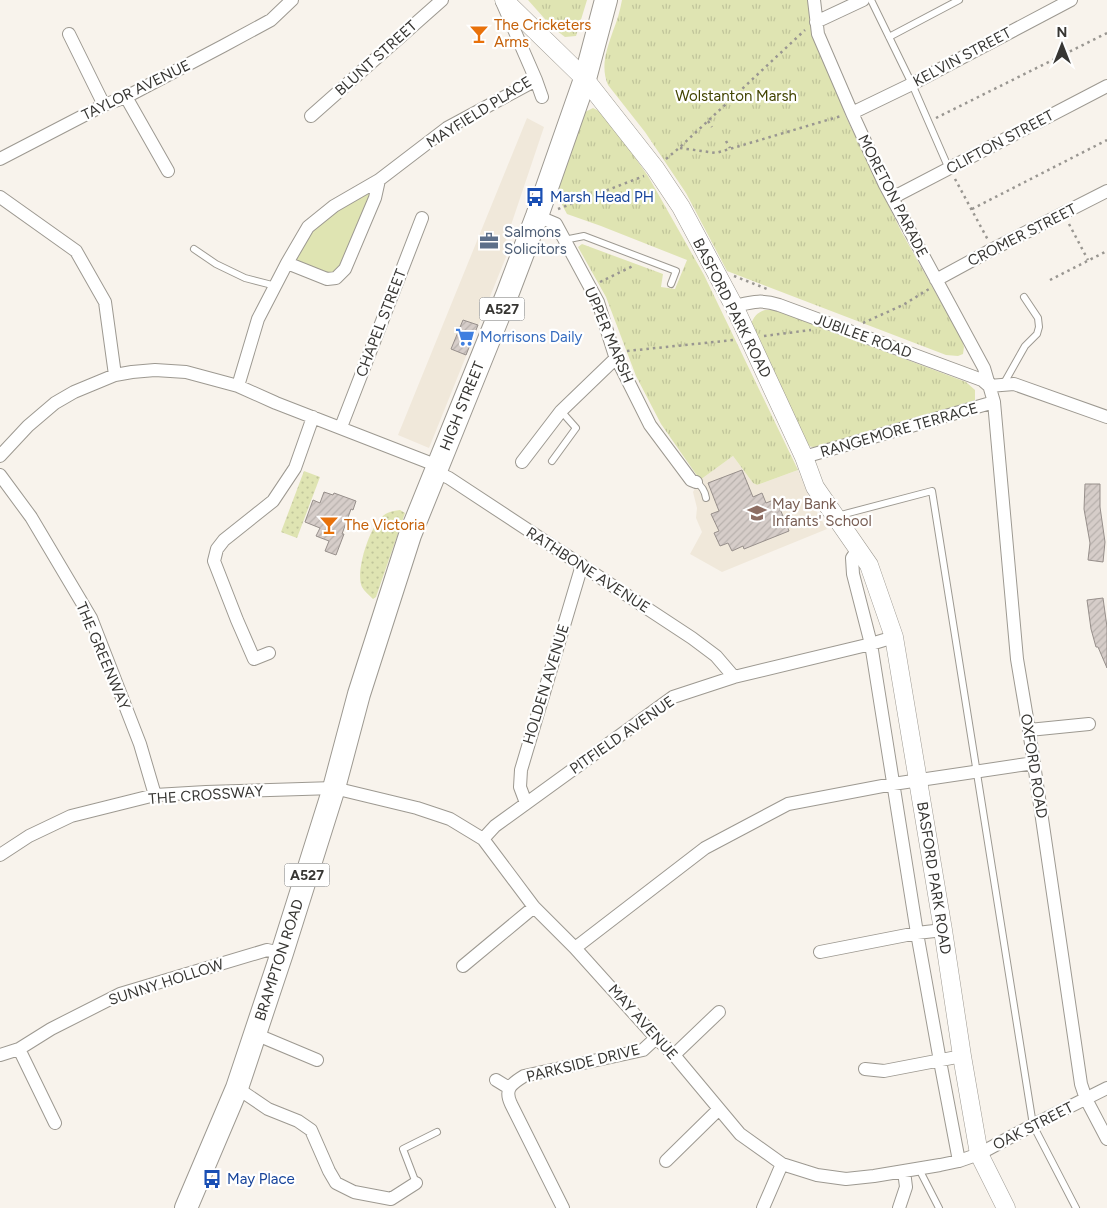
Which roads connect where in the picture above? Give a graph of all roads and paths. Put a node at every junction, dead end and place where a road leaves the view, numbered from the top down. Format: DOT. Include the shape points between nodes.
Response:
graph roads {
  1 [pos="292,0"];
  2 [pos="442,0"];
  3 [pos="503,0"];
  4 [pos="606,0"];
  5 [pos="814,0"];
  6 [pos="863,0"];
  7 [pos="871,0"];
  8 [pos="959,0"];
  9 [pos="1071,0"];
  10 [pos="816,22"];
  11 [pos="1107,33"];
  12 [pos="69,34"];
  13 [pos="889,37"];
  14 [pos="585,79"];
  15 [pos="536,80"];
  16 [pos="912,84"];
  17 [pos="1107,86"];
  18 [pos="126,97"];
  19 [pos="542,97"];
  20 [pos="104,105"];
  21 [pos="852,113"];
  22 [pos="311,116"];
  23 [pos="708,121"];
  24 [pos="929,122"];
  25 [pos="712,127"];
  26 [pos="1107,140"];
  27 [pos="726,141"];
  28 [pos="679,148"];
  29 [pos="731,149"];
  30 [pos="0,159"];
  31 [pos="654,168"];
  32 [pos="949,169"];
  33 [pos="168,171"];
  34 [pos="379,180"];
  35 [pos="888,191"];
  36 [pos="1107,191"];
  37 [pos="0,197"];
  38 [pos="972,209"];
  39 [pos="1063,214"];
  40 [pos="537,216"];
  41 [pos="422,218"];
  42 [pos="564,240"];
  43 [pos="194,249"];
  44 [pos="993,249"];
  45 [pos="1107,251"];
  46 [pos="646,260"];
  47 [pos="1088,260"];
  48 [pos="287,263"];
  49 [pos="726,273"];
  50 [pos="1050,280"];
  51 [pos="935,283"];
  52 [pos="671,284"];
  53 [pos="276,286"];
  54 [pos="590,287"];
  55 [pos="771,290"];
  56 [pos="1024,297"];
  57 [pos="734,306"];
  58 [pos="809,326"];
  59 [pos="869,327"];
  60 [pos="749,339"];
  61 [pos="615,355"];
  62 [pos="115,375"];
  63 [pos="1003,385"];
  64 [pos="238,386"];
  65 [pos="989,386"];
  66 [pos="994,402"];
  67 [pos="560,411"];
  68 [pos="313,417"];
  69 [pos="1107,418"];
  70 [pos="337,426"];
  71 [pos="0,456"];
  72 [pos="804,457"];
  73 [pos="552,461"];
  74 [pos="522,462"];
  75 [pos="437,469"];
  76 [pos="0,475"];
  77 [pos="696,482"];
  78 [pos="706,498"];
  79 [pos="835,516"];
  80 [pos="410,535"];
  81 [pos="858,549"];
  82 [pos="582,565"];
  83 [pos="894,637"];
  84 [pos="871,644"];
  85 [pos="270,653"];
  86 [pos="734,677"];
  87 [pos="1089,724"];
  88 [pos="1029,730"];
  89 [pos="1034,763"];
  90 [pos="976,772"];
  91 [pos="917,780"];
  92 [pos="893,784"];
  93 [pos="334,788"];
  94 [pos="155,795"];
  95 [pos="526,803"];
  96 [pos="483,839"];
  97 [pos="0,855"];
  98 [pos="534,906"];
  99 [pos="943,930"];
  100 [pos="917,933"];
  101 [pos="575,948"];
  102 [pos="820,952"];
  103 [pos="282,953"];
  104 [pos="462,966"];
  105 [pos="719,1012"];
  106 [pos="255,1034"];
  107 [pos="656,1038"];
  108 [pos="19,1049"];
  109 [pos="0,1055"];
  110 [pos="674,1055"];
  111 [pos="962,1056"];
  112 [pos="317,1060"];
  113 [pos="940,1061"];
  114 [pos="865,1069"];
  115 [pos="496,1080"];
  116 [pos="237,1088"];
  117 [pos="509,1088"];
  118 [pos="1107,1088"];
  119 [pos="1086,1099"];
  120 [pos="719,1109"];
  121 [pos="55,1123"];
  122 [pos="1033,1125"];
  123 [pos="437,1132"];
  124 [pos="1107,1139"];
  125 [pos="979,1154"];
  126 [pos="959,1160"];
  127 [pos="666,1161"];
  128 [pos="782,1164"];
  129 [pos="919,1168"];
  130 [pos="904,1171"];
  131 [pos="416,1183"];
  132 [pos="186,1208"];
  133 [pos="563,1208"];
  134 [pos="763,1208"];
  135 [pos="899,1208"];
  136 [pos="939,1208"];
  137 [pos="1006,1208"];
  138 [pos="1076,1208"];
  1 -- 18 [label="street, TAYLOR AVENUE" via="271,20"];
  2 -- 22 [label="street, BLUNT STREET"];
  3 -- 14 [label="main road, BASFORD PARK ROAD"];
  3 -- 15 [label="street, MAYFIELD PLACE"];
  4 -- 14 [label="highway, A527"];
  5 -- 10 [label="street, MORETON PARADE"];
  6 -- 10 [label="street"];
  7 -- 13 [label="lane"];
  8 -- 13 [label="lane"];
  9 -- 16 [label="street, KELVIN STREET"];
  10 -- 21 [label="street, MORETON PARADE" via="818,34"];
  10 -- 23 [label="path"];
  11 -- 24 [label="path"];
  12 -- 20 [label="street"];
  13 -- 16 [label="lane"];
  14 -- 31 [label="main road, BASFORD PARK ROAD"];
  14 -- 40 [label="highway, HIGH STREET / A527"];
  15 -- 19 [label="street"];
  15 -- 34 [label="street, MAYFIELD PLACE" via="447,128"];
  16 -- 21 [label="street, KELVIN STREET"];
  16 -- 24 [label="lane"];
  17 -- 32 [label="street, CLIFTON STREET"];
  18 -- 20 [label="street, TAYLOR AVENUE"];
  18 -- 33 [label="street"];
  20 -- 30 [label="street, TAYLOR AVENUE"];
  21 -- 29 [label="path"];
  21 -- 35 [label="street, MORETON PARADE"];
  23 -- 25 [label="path"];
  23 -- 28 [label="path"];
  24 -- 32 [label="lane"];
  26 -- 38 [label="path"];
  27 -- 29 [label="path"];
  28 -- 29 [label="path" via="716,153"];
  28 -- 31 [label="path"];
  31 -- 40 [label="path" via="644,176"];
  31 -- 57 [label="main road, BASFORD PARK ROAD" via="680,207"];
  32 -- 35 [label="street, CLIFTON STREET"];
  32 -- 38 [label="path"];
  34 -- 48 [label="street, MAYFIELD PLACE" via="334,206 308,227"];
  34 -- 48 [label="street" via="375,198 345,269 336,278 327,279"];
  35 -- 51 [label="street, MORETON PARADE"];
  36 -- 39 [label="street, CROMER STREET"];
  37 -- 62 [label="street" via="76,251 105,302"];
  38 -- 44 [label="path"];
  39 -- 44 [label="street, CROMER STREET"];
  39 -- 47 [label="path"];
  40 -- 42 [label="street, UPPER MARSH" via="556,224"];
  40 -- 75 [label="highway, HIGH STREET / A527"];
  41 -- 70 [label="street, CHAPEL STREET"];
  42 -- 46 [label="lane" via="584,236"];
  42 -- 54 [label="street, UPPER MARSH"];
  43 -- 53 [label="lane" via="245,278"];
  44 -- 51 [label="street, CROMER STREET"];
  45 -- 47 [label="path"];
  46 -- 52 [label="lane" via="676,271"];
  46 -- 54 [label="path"];
  47 -- 50 [label="path"];
  48 -- 53 [label="street, MAYFIELD PLACE"];
  49 -- 55 [label="path"];
  51 -- 59 [label="path" via="903,305 860,324"];
  51 -- 65 [label="street, MORETON PARADE" via="981,363"];
  53 -- 64 [label="street, MAYFIELD PLACE" via="258,319"];
  54 -- 61 [label="street, UPPER MARSH"];
  56 -- 63 [label="lane" via="1038,318 1039,327"];
  57 -- 60 [label="main road, BASFORD PARK ROAD"];
  57 -- 65 [label="street, JUBILEE ROAD" via="769,301 982,380"];
  58 -- 60 [label="path" via="818,329"];
  60 -- 61 [label="path"];
  60 -- 72 [label="main road, BASFORD PARK ROAD"];
  61 -- 67 [label="street"];
  61 -- 77 [label="street, UPPER MARSH" via="650,425 691,480"];
  62 -- 64 [label="street, RATHBONE AVENUE" via="155,370 186,372"];
  62 -- 71 [label="street, RATHBONE AVENUE" via="55,403"];
  63 -- 65 [label="street"];
  63 -- 69 [label="street" via="1014,384"];
  64 -- 68 [label="street, RATHBONE AVENUE"];
  65 -- 66 [label="street, OXFORD ROAD"];
  66 -- 72 [label="street, RANGEMORE TERRACE"];
  66 -- 88 [label="street, OXFORD ROAD" via="1017,659"];
  67 -- 73 [label="lane" via="576,428"];
  67 -- 74 [label="street"];
  68 -- 70 [label="street, RATHBONE AVENUE"];
  68 -- 85 [label="street" via="295,468 273,501 224,540 217,548 214,561 254,659"];
  70 -- 75 [label="street, RATHBONE AVENUE"];
  72 -- 79 [label="main road, BASFORD PARK ROAD" via="815,487"];
  75 -- 80 [label="highway, HIGH STREET / A527"];
  75 -- 82 [label="street, RATHBONE AVENUE"];
  76 -- 94 [label="street, THE GREENWAY" via="31,517 91,618 140,744"];
  77 -- 78 [label="lane" via="706,493"];
  79 -- 81 [label="main road, BASFORD PARK ROAD"];
  79 -- 90 [label="lane" via="932,491"];
  80 -- 93 [label="highway, BRAMPTON ROAD / A527" via="359,694"];
  81 -- 83 [label="main road, BASFORD PARK ROAD" via="869,565"];
  81 -- 84 [label="street, BASFORD PARK ROAD" via="852,558 853,574"];
  82 -- 86 [label="street, RATHBONE AVENUE" via="692,638 716,656"];
  82 -- 95 [label="street, HOLDEN AVENUE" via="521,770 520,787"];
  83 -- 84 [label="street, PITFIELD AVENUE"];
  83 -- 91 [label="main road, BASFORD PARK ROAD"];
  84 -- 86 [label="street, PITFIELD AVENUE"];
  84 -- 92 [label="street, BASFORD PARK ROAD"];
  86 -- 95 [label="street, PITFIELD AVENUE" via="673,697"];
  87 -- 88 [label="street"];
  88 -- 89 [label="street, OXFORD ROAD"];
  89 -- 90 [label="street"];
  89 -- 119 [label="street, OXFORD ROAD" via="1081,1084"];
  90 -- 91 [label="street"];
  90 -- 122 [label="lane"];
  91 -- 92 [label="street"];
  91 -- 99 [label="main road, BASFORD PARK ROAD"];
  92 -- 100 [label="street, BASFORD PARK ROAD"];
  92 -- 101 [label="street" via="788,804 706,848"];
  93 -- 94 [label="street, THE CROSSWAY"];
  93 -- 96 [label="street, MAY AVENUE" via="450,819"];
  93 -- 103 [label="highway, BRAMPTON ROAD / A527"];
  94 -- 97 [label="street, THE CROSSWAY" via="71,816 29,836"];
  95 -- 96 [label="street, PITFIELD AVENUE"];
  96 -- 98 [label="street, MAY AVENUE"];
  98 -- 101 [label="street, MAY AVENUE"];
  98 -- 104 [label="street"];
  99 -- 100 [label="street"];
  99 -- 111 [label="main road, BASFORD PARK ROAD"];
  100 -- 102 [label="street"];
  100 -- 113 [label="street, BASFORD PARK ROAD"];
  101 -- 107 [label="street, MAY AVENUE"];
  103 -- 106 [label="highway, BRAMPTON ROAD / A527"];
  103 -- 108 [label="street, SUNNY HOLLOW" via="267,950 120,994"];
  105 -- 110 [label="street"];
  106 -- 112 [label="street"];
  106 -- 116 [label="highway, BRAMPTON ROAD / A527"];
  107 -- 110 [label="street, MAY AVENUE"];
  107 -- 117 [label="street, PARKSIDE DRIVE" via="643,1050 524,1076"];
  108 -- 109 [label="street, SUNNY HOLLOW"];
  108 -- 121 [label="street"];
  110 -- 120 [label="street, MAY AVENUE"];
  111 -- 113 [label="street"];
  111 -- 125 [label="main road, BASFORD PARK ROAD"];
  113 -- 114 [label="street" via="884,1071"];
  113 -- 126 [label="street, BASFORD PARK ROAD"];
  115 -- 117 [label="street, PARKSIDE DRIVE"];
  116 -- 131 [label="street" via="268,1109 311,1130 336,1183 354,1192 391,1199"];
  116 -- 132 [label="highway, BRAMPTON ROAD / A527"];
  117 -- 133 [label="street, PARKSIDE DRIVE" via="511,1104"];
  118 -- 119 [label="street, OAK STREET"];
  119 -- 122 [label="street, OAK STREET"];
  119 -- 124 [label="street, OXFORD ROAD"];
  120 -- 127 [label="street"];
  120 -- 128 [label="street, MAY AVENUE" via="740,1134"];
  122 -- 125 [label="street, OAK STREET"];
  122 -- 138 [label="lane"];
  123 -- 131 [label="lane" via="403,1149"];
  125 -- 126 [label="street, MAY AVENUE"];
  125 -- 137 [label="main road, BASFORD PARK ROAD"];
  126 -- 129 [label="street, MAY AVENUE"];
  128 -- 130 [label="street, MAY AVENUE" via="846,1179"];
  128 -- 134 [label="street"];
  129 -- 130 [label="street, MAY AVENUE"];
  129 -- 136 [label="lane"];
  130 -- 135 [label="street" via="906,1187"];
}
